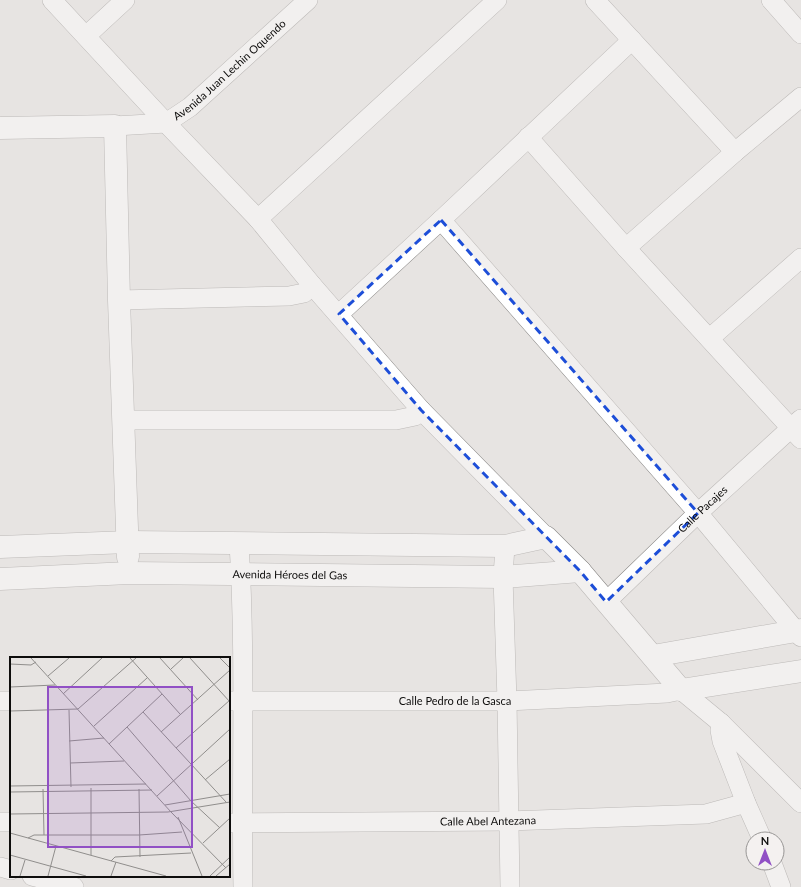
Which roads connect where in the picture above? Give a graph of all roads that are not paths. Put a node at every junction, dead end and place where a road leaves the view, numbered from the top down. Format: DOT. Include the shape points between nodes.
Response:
graph roads {
  1 [pos="52,0"];
  2 [pos="125,0"];
  3 [pos="308,0"];
  4 [pos="497,0"];
  5 [pos="595,0"];
  6 [pos="771,0"];
  7 [pos="801,34"];
  8 [pos="86,36"];
  9 [pos="632,40"];
  10 [pos="801,97"];
  11 [pos="166,123"];
  12 [pos="115,126"];
  13 [pos="0,128"];
  14 [pos="528,137"];
  15 [pos="735,152"];
  16 [pos="258,219"];
  17 [pos="441,220"];
  18 [pos="626,248"];
  19 [pos="801,258"];
  20 [pos="312,285"];
  21 [pos="119,300"];
  22 [pos="339,314"];
  23 [pos="710,338"];
  24 [pos="421,410"];
  25 [pos="123,420"];
  26 [pos="798,429"];
  27 [pos="698,513"];
  28 [pos="546,537"];
  29 [pos="128,542"];
  30 [pos="239,543"];
  31 [pos="505,546"];
  32 [pos="0,547"];
  33 [pos="580,571"];
  34 [pos="129,572"];
  35 [pos="241,573"];
  36 [pos="503,577"];
  37 [pos="0,580"];
  38 [pos="606,602"];
  39 [pos="799,632"];
  40 [pos="653,656"];
  41 [pos="801,671"];
  42 [pos="681,690"];
  43 [pos="236,701"];
  44 [pos="507,701"];
  45 [pos="721,723"];
  46 [pos="746,802"];
  47 [pos="801,803"];
  48 [pos="508,821"];
  49 [pos="235,823"];
  50 [pos="759,831"];
  51 [pos="0,867"];
  52 [pos="10,870"];
  53 [pos="775,871"];
  54 [pos="39,881"];
  55 [pos="74,887"];
  56 [pos="243,887"];
  57 [pos="510,887"];
  58 [pos="781,887"];
  1 -- 8 [label="street"];
  2 -- 8 [label="street"];
  3 -- 11 [label="street, Avenida Juan Lechin Oquendo" via="190,107"];
  4 -- 16 [label="street"];
  5 -- 9 [label="street"];
  6 -- 7 [label="street"];
  8 -- 11 [label="street"];
  9 -- 14 [label="street"];
  9 -- 15 [label="street"];
  10 -- 15 [label="street"];
  11 -- 12 [label="street, Avenida Juan Lechin Oquendo"];
  11 -- 16 [label="street"];
  12 -- 13 [label="street, Avenida Juan Lechin Oquendo"];
  12 -- 21 [label="street"];
  14 -- 17 [label="street"];
  14 -- 18 [label="street"];
  15 -- 18 [label="street"];
  16 -- 20 [label="street"];
  17 -- 22 [label="street"];
  17 -- 27 [label="street"];
  18 -- 23 [label="street"];
  19 -- 23 [label="street"];
  20 -- 21 [label="street" via="304,293 289,296"];
  20 -- 22 [label="street"];
  21 -- 25 [label="street"];
  22 -- 24 [label="street"];
  23 -- 26 [label="street"];
  24 -- 25 [label="street" via="415,416 396,420"];
  24 -- 28 [label="street"];
  25 -- 29 [label="street"];
  26 -- 27 [label="street, Calle Pacajes"];
  27 -- 38 [label="street, Calle Pacajes"];
  27 -- 39 [label="street"];
  28 -- 31 [label="street"];
  28 -- 33 [label="street"];
  29 -- 30 [label="street"];
  29 -- 32 [label="street"];
  29 -- 34 [label="street"];
  30 -- 31 [label="street"];
  30 -- 35 [label="street"];
  31 -- 36 [label="street"];
  33 -- 36 [label="street, Avenida Héroes del Gas"];
  33 -- 38 [label="street"];
  34 -- 35 [label="street, Avenida Héroes del Gas"];
  34 -- 37 [label="street, Avenida Héroes del Gas"];
  35 -- 36 [label="street, Avenida Héroes del Gas"];
  35 -- 43 [label="street"];
  36 -- 44 [label="street"];
  38 -- 40 [label="street"];
  39 -- 40 [label="street"];
  40 -- 42 [label="street"];
  41 -- 42 [label="street"];
  42 -- 44 [label="street, Calle Pedro de la Gasca"];
  42 -- 45 [label="street"];
  43 -- 44 [label="street, Calle Pedro de la Gasca"];
  43 -- 49 [label="street"];
  44 -- 48 [label="street"];
  45 -- 46 [label="street" via="722,741"];
  45 -- 47 [label="street"];
  46 -- 48 [label="street, Calle Abel Antezana" via="706,814"];
  46 -- 50 [label="street"];
  48 -- 49 [label="street, Calle Abel Antezana"];
  48 -- 57 [label="street"];
  49 -- 56 [label="street"];
  51 -- 52 [label="street"];
  53 -- 58 [label="street"];
  54 -- 55 [label="street"];
}
